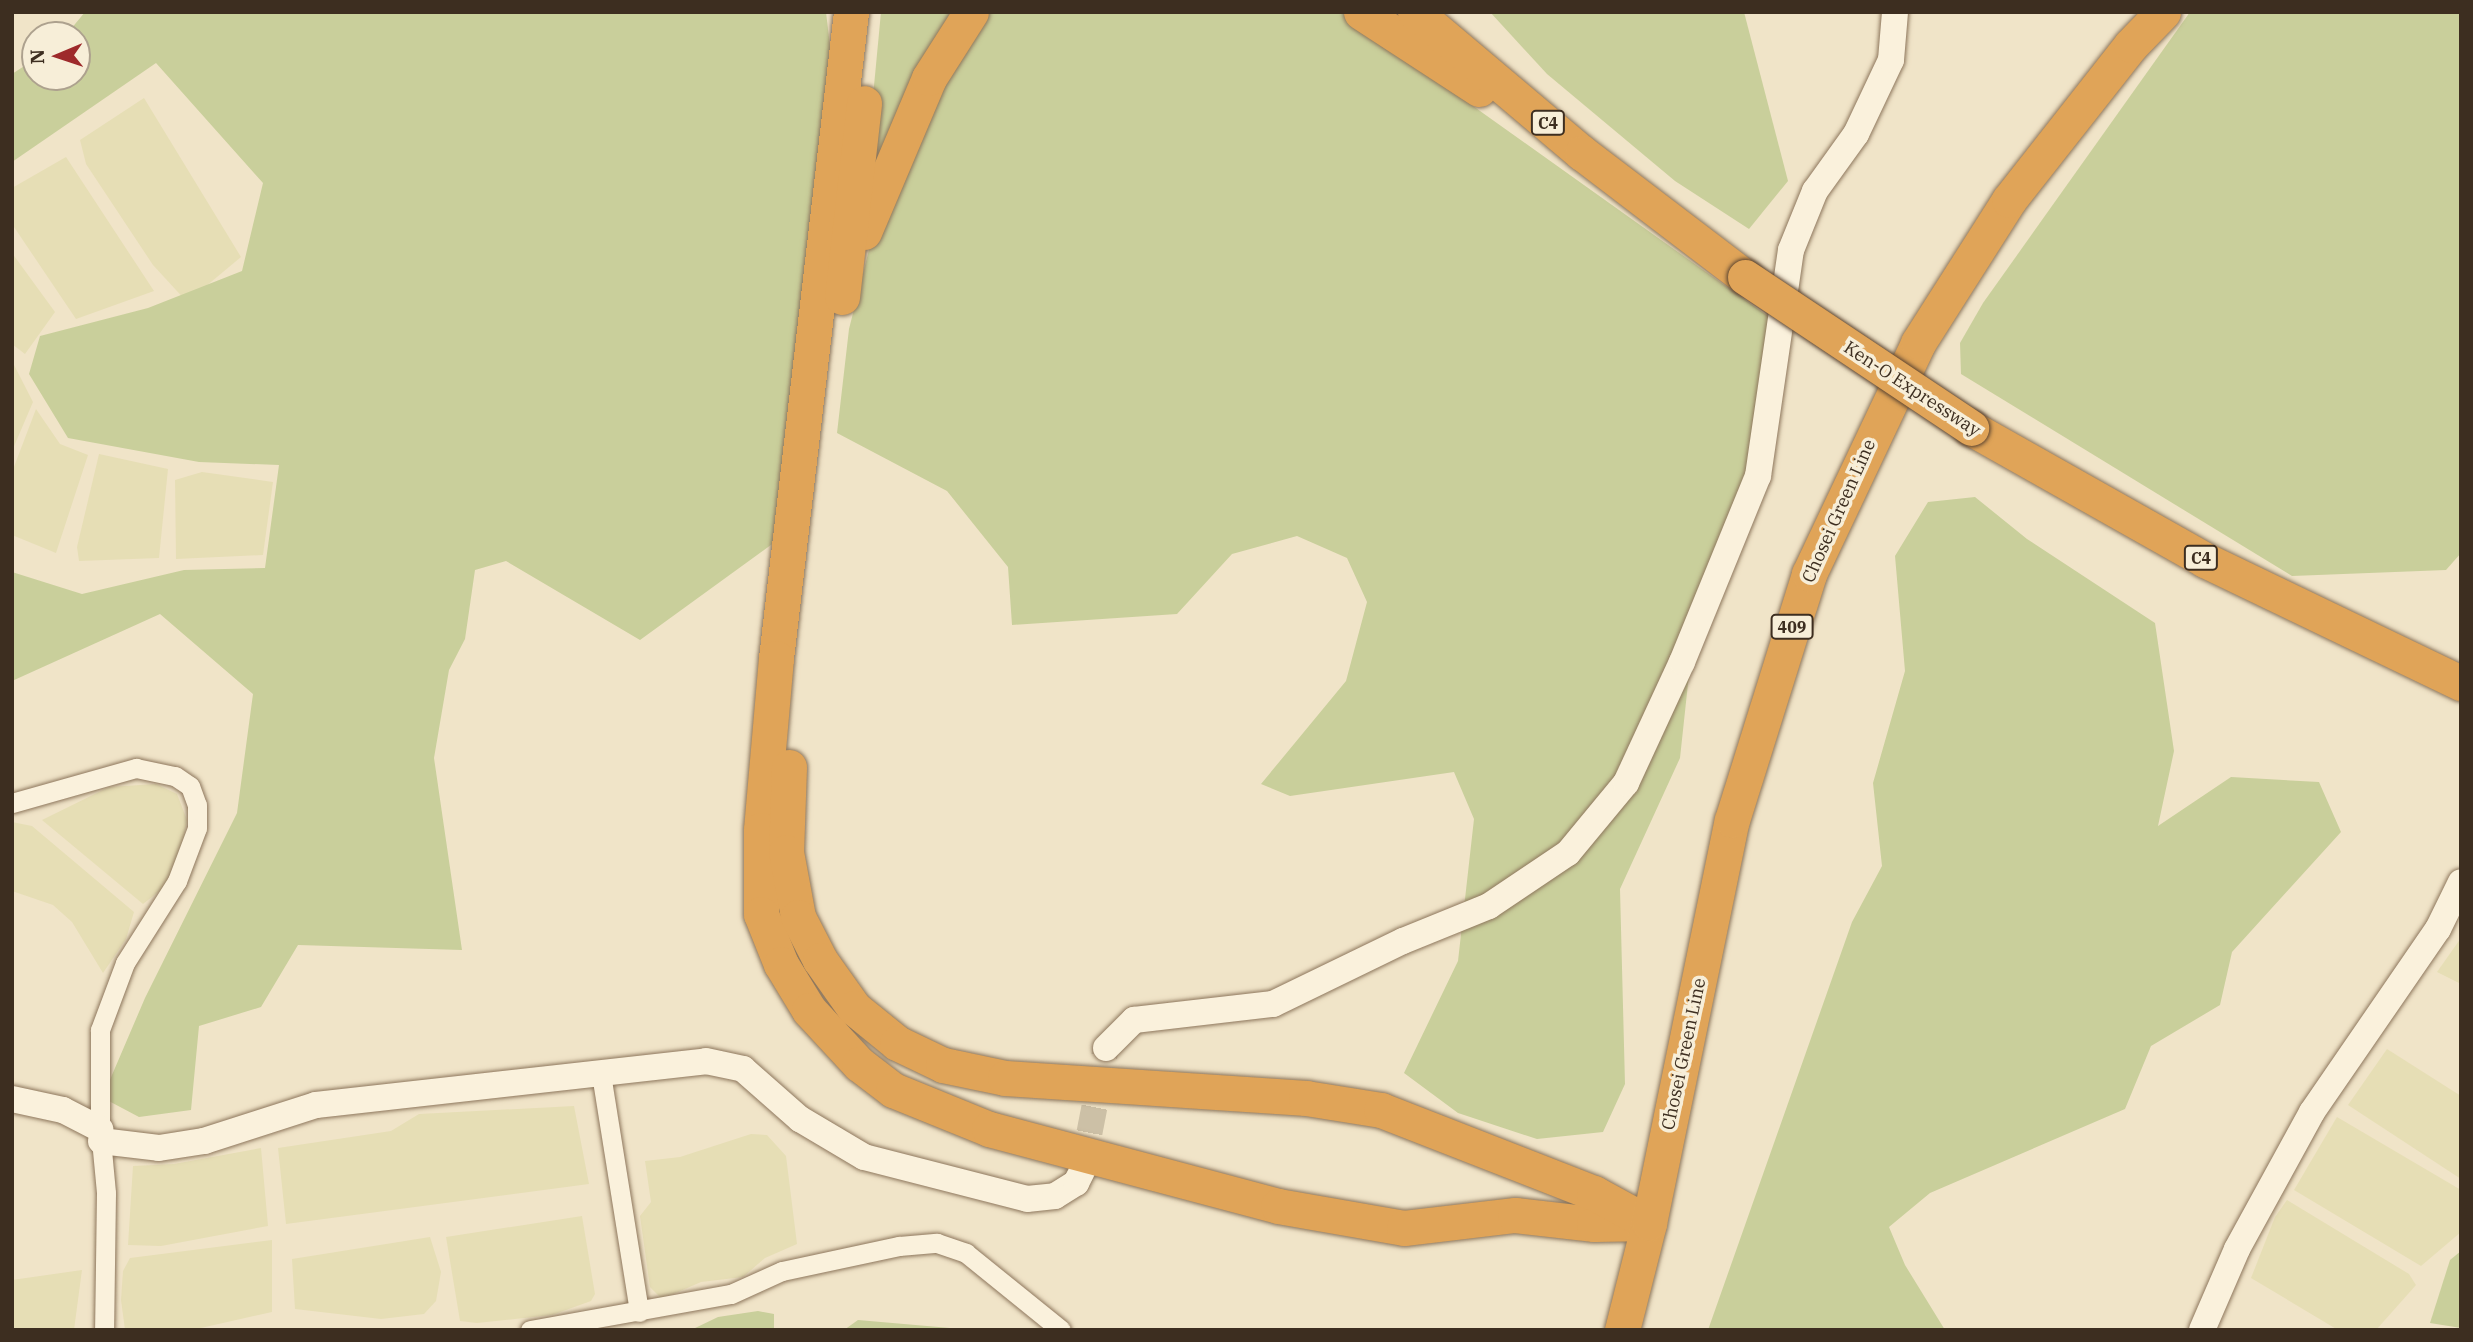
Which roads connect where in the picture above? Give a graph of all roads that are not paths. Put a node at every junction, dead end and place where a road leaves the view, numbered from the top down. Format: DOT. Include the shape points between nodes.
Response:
graph roads {
  1 [pos="835,12"];
  2 [pos="851,12"];
  3 [pos="873,12"];
  4 [pos="971,12"];
  5 [pos="1361,12"];
  6 [pos="1415,12"];
  7 [pos="1448,12"];
  8 [pos="1895,12"];
  9 [pos="2163,12"];
  10 [pos="842,80"];
  11 [pos="1582,153"];
  12 [pos="1682,231"];
  13 [pos="840,307"];
  14 [pos="2450,679"];
  15 [pos="12,803"];
  16 [pos="2461,882"];
  17 [pos="1106,1048"];
  18 [pos="601,1074"];
  19 [pos="12,1099"];
  20 [pos="101,1135"];
  21 [pos="1082,1171"];
  22 [pos="1649,1223"];
  23 [pos="639,1312"];
  24 [pos="104,1330"];
  25 [pos="530,1330"];
  26 [pos="1061,1330"];
  27 [pos="1622,1330"];
  28 [pos="2202,1330"];
  1 -- 10 [label="highway"];
  2 -- 10 [label="highway"];
  3 -- 13 [label="highway"];
  4 -- 13 [label="highway" via="929,78 886,173"];
  5 -- 12 [label="highway"];
  6 -- 11 [label="highway, Ken-O Expressway / C4"];
  7 -- 11 [label="highway" via="1566,118"];
  8 -- 17 [label="street" via="1891,60 1856,134 1815,191 1791,250 1758,476 1682,662 1626,783 1568,853 1489,906 1403,941 1273,1004 1134,1020"];
  9 -- 22 [label="highway, Chosei Green Line / 409" via="2131,45 2009,200 1918,343 1809,574 1732,820"];
  10 -- 22 [label="highway" via="761,830 761,914 781,964 809,1010 859,1064 892,1090 989,1129 1278,1206 1404,1228 1515,1215 1594,1224"];
  11 -- 12 [label="highway, Ken-O Expressway / C4"];
  12 -- 14 [label="highway, Ken-O Expressway / C4, bridge" via="1970,428 2205,560"];
  13 -- 22 [label="highway" via="799,659 786,852 798,917 820,960 854,1008 897,1044 943,1065 1005,1078 1306,1098 1381,1110 1594,1193"];
  15 -- 20 [label="street" via="136,768 175,776 190,786 197,806 197,828 177,881 149,919 110,994 100,1030"];
  16 -- 28 [label="street" via="2438,929 2312,1112 2238,1249"];
  18 -- 20 [label="street" via="316,1105 204,1141 159,1148"];
  18 -- 21 [label="street" via="676,1061 706,1061 743,1069 800,1119 864,1157 1027,1199 1055,1196 1076,1183"];
  18 -- 23 [label="street"];
  19 -- 20 [label="street" via="63,1110"];
  20 -- 24 [label="street" via="106,1193"];
  22 -- 27 [label="highway, Chosei Green Line / 409"];
  23 -- 25 [label="street"];
  23 -- 26 [label="street" via="731,1294 782,1271 899,1246 937,1243 965,1253"];
}
